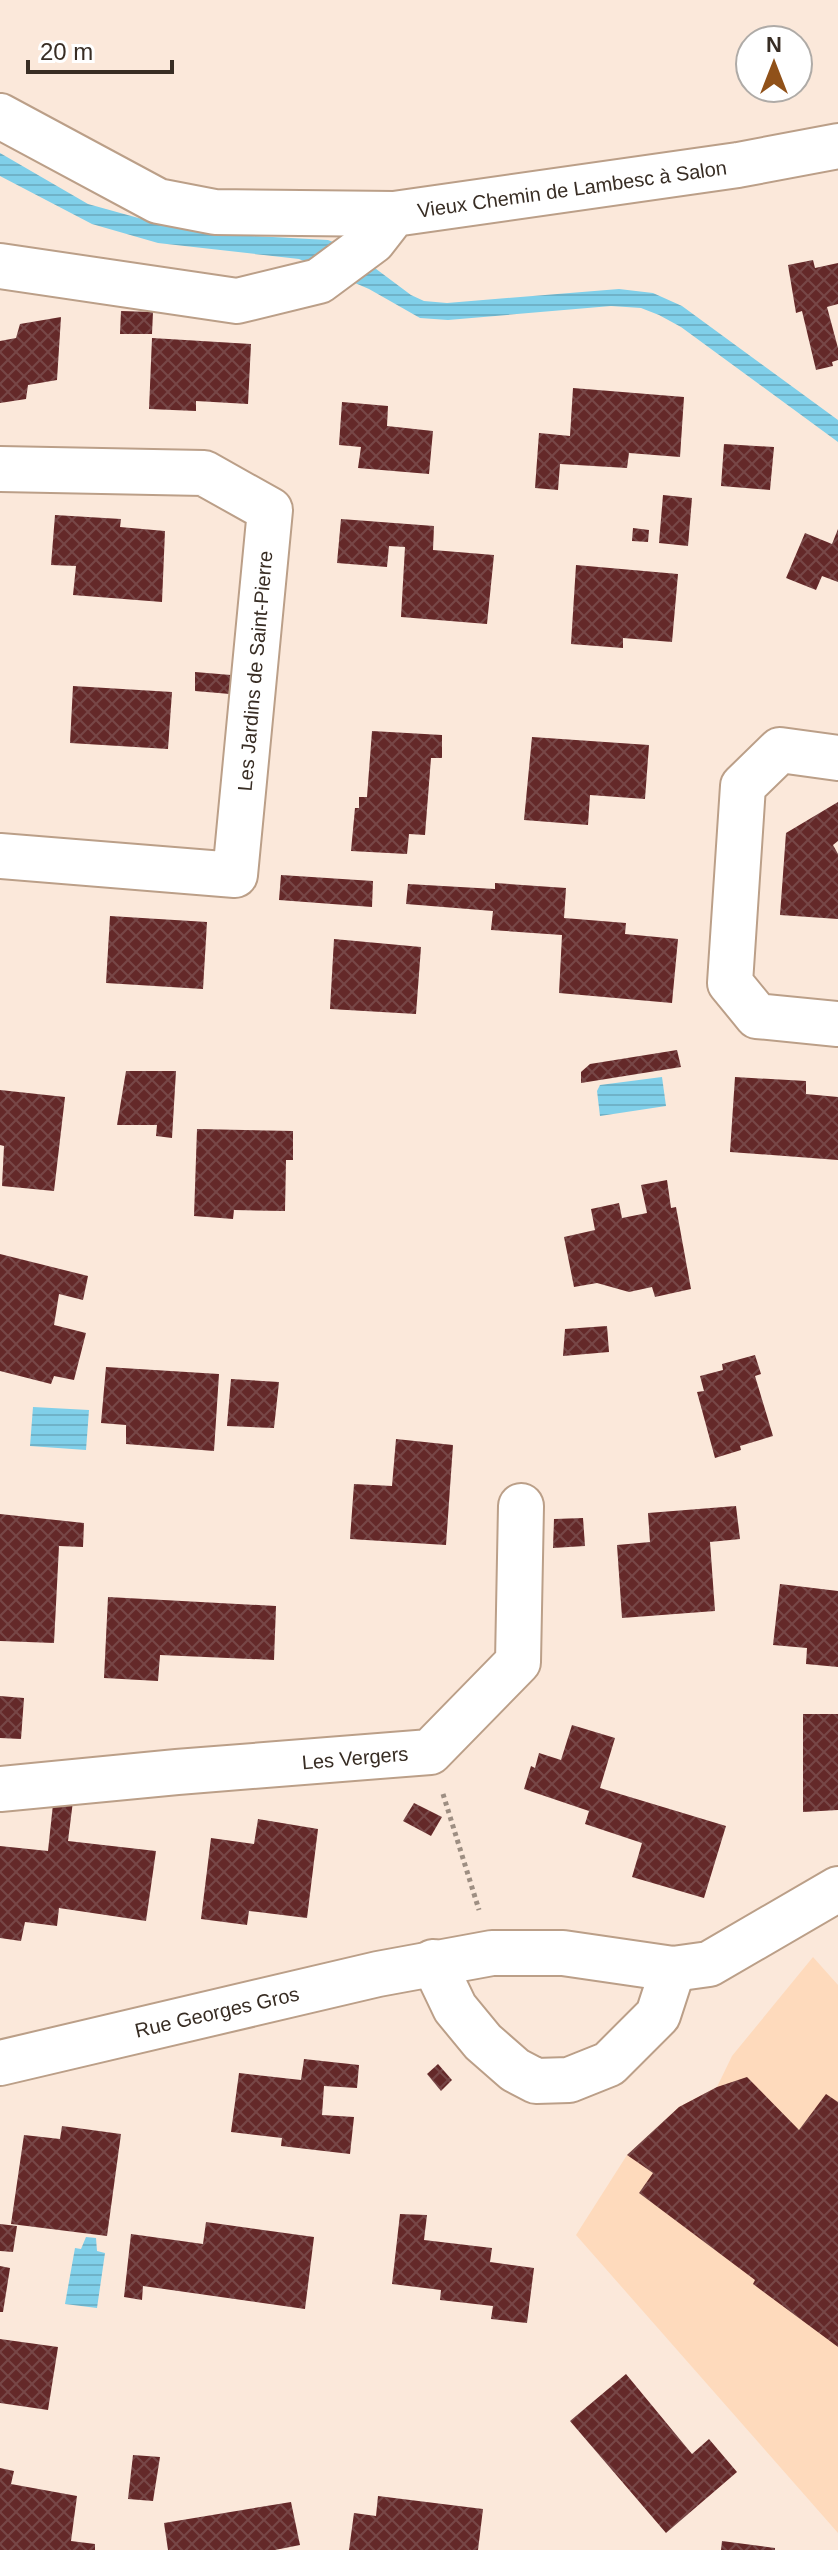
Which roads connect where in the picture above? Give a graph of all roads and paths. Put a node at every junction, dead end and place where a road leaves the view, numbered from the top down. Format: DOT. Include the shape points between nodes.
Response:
graph roads {
  1 [pos="0,116"];
  2 [pos="838,146"];
  3 [pos="383,228"];
  4 [pos="0,266"];
  5 [pos="0,469"];
  6 [pos="838,758"];
  7 [pos="0,856"];
  8 [pos="838,1024"];
  9 [pos="521,1506"];
  10 [pos="430,1752"];
  11 [pos="0,1789"];
  12 [pos="838,1889"];
  13 [pos="492,1953"];
  14 [pos="433,1962"];
  15 [pos="673,1969"];
  16 [pos="0,2063"];
  1 -- 3 [label="street" via="158,201 215,212"];
  2 -- 3 [label="street, Vieux Chemin de Lambesc à Salon"];
  3 -- 4 [label="street, Vieux Chemin de Lambesc à Salon" via="319,281 237,301"];
  5 -- 7 [label="street, Les Jardins de Saint-Pierre" via="204,473 270,510 235,875"];
  6 -- 8 [label="street" via="780,750 743,786 730,983 757,1016"];
  9 -- 10 [label="street, Les Vergers" via="518,1662"];
  10 -- 11 [label="street, Les Vergers"];
  10 -- 13 [label="path"];
  12 -- 15 [label="street, Rue Georges Gros" via="709,1964"];
  13 -- 14 [label="street, Rue Georges Gros"];
  13 -- 15 [label="street, Rue Georges Gros" via="563,1953"];
  14 -- 15 [label="street" via="455,2008 483,2042 536,2081 569,2080 609,2064 658,2015"];
  14 -- 16 [label="street, Rue Georges Gros"];
}
